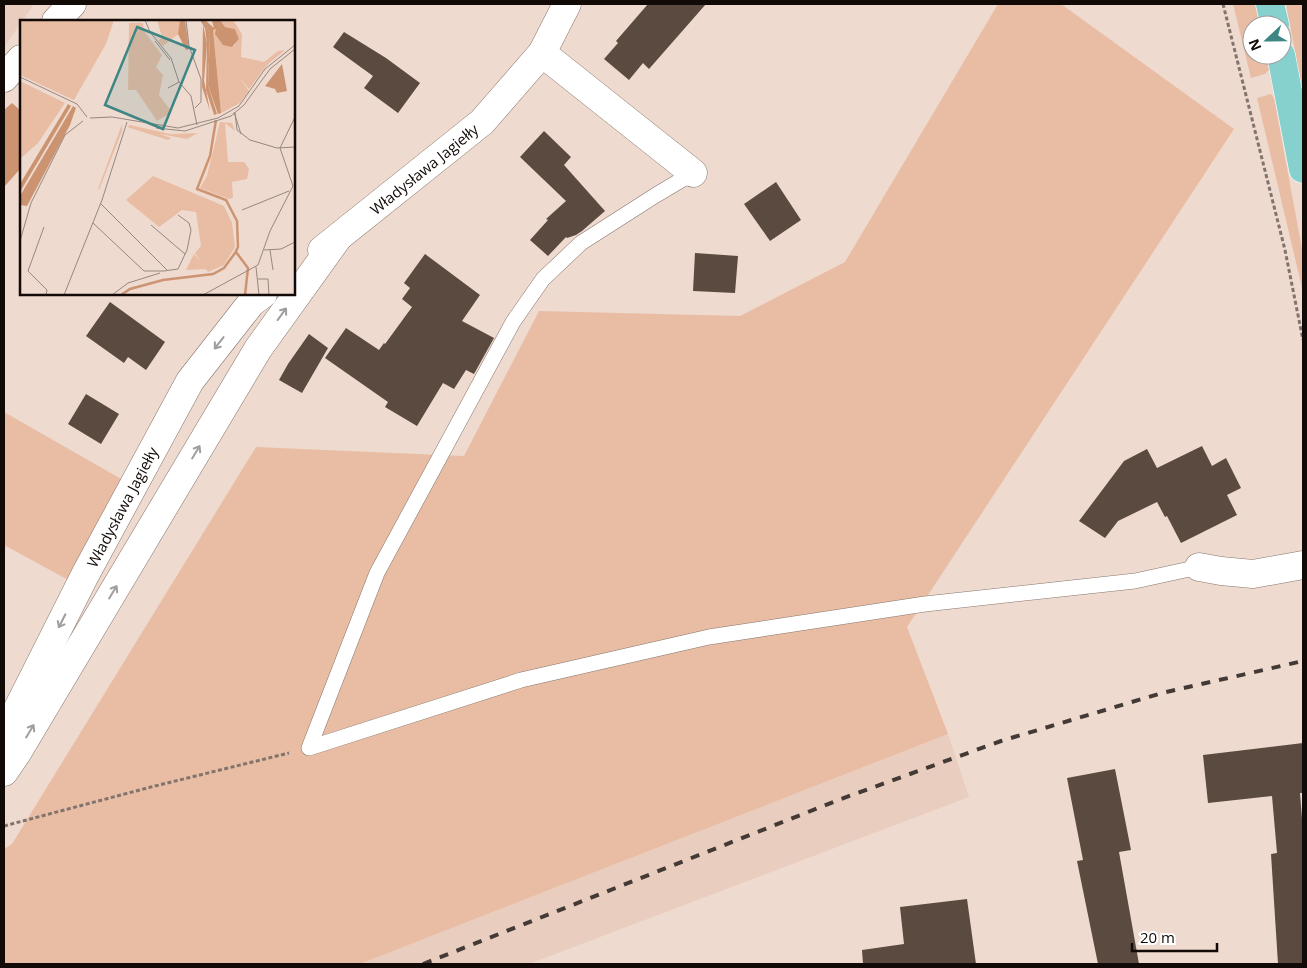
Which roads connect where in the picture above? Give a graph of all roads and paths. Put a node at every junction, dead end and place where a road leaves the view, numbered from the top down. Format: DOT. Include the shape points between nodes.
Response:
graph roads {
  1 [pos="72,4"];
  2 [pos="567,4"];
  3 [pos="1223,4"];
  4 [pos="57,20"];
  5 [pos="542,53"];
  6 [pos="20,60"];
  7 [pos="1283,65"];
  8 [pos="4,78"];
  9 [pos="1303,169"];
  10 [pos="693,173"];
  11 [pos="337,239"];
  12 [pos="295,270"];
  13 [pos="262,295"];
  14 [pos="1303,340"];
  15 [pos="1303,565"];
  16 [pos="1199,567"];
  17 [pos="4,736"];
  18 [pos="309,748"];
  19 [pos="4,772"];
  20 [pos="4,826"];
  1 -- 4 [label="street"];
  2 -- 5 [label="street, Władysława Jagiełły"];
  3 -- 14 [label="path" via="1285,250"];
  5 -- 10 [label="street"];
  5 -- 11 [label="street, Władysława Jagiełły" via="482,122"];
  6 -- 8 [label="street"];
  7 -- 9 [label="main road"];
  10 -- 18 [label="lane" via="581,243 543,278 513,322 377,573"];
  11 -- 12 [label="street, Władysława Jagiełły"];
  19 -- 11 [label="street, one-way" via="258,349"];
  13 -- 17 [label="street, Władysława Jagiełły, one-way" via="251,303 190,381 85,575"];
  15 -- 16 [label="street" via="1253,574"];
  16 -- 18 [label="lane" via="1134,581 925,604 709,637 521,680"];
  18 -- 20 [label="path"];
}
